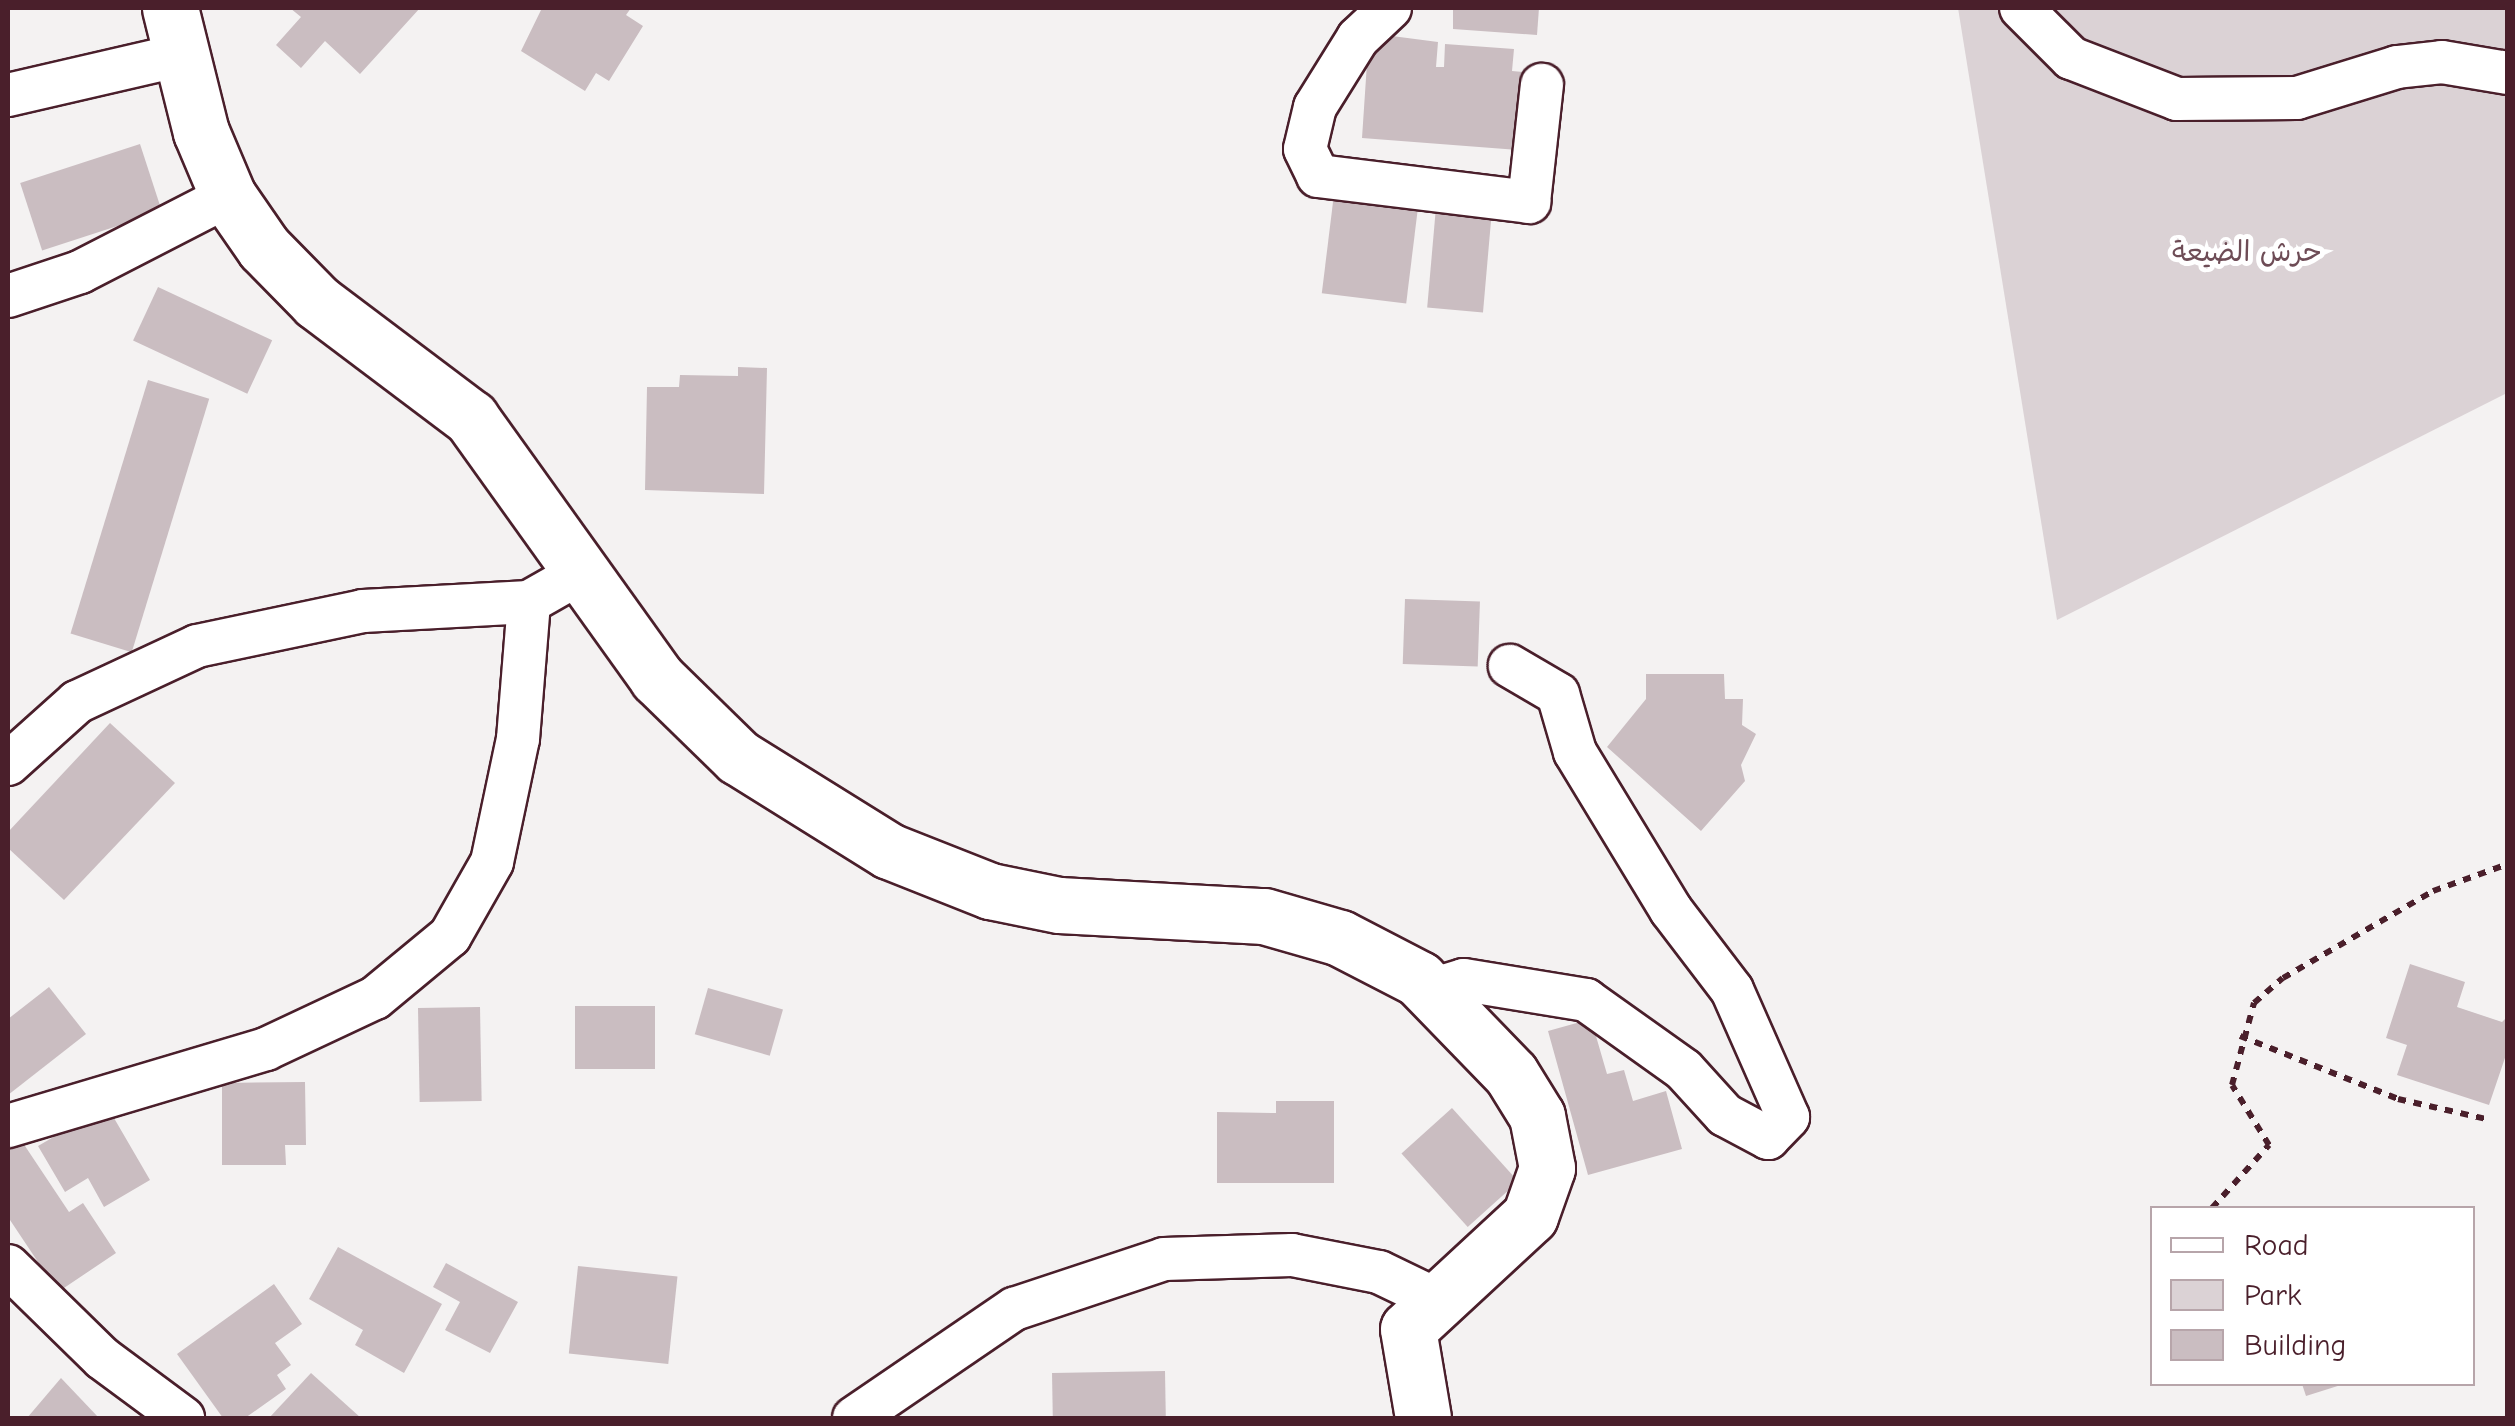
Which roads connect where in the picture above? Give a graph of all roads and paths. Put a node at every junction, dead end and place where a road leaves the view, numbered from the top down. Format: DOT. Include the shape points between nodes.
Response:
graph roads {
  1 [pos="1390,8"];
  2 [pos="2021,8"];
  3 [pos="174,32"];
  4 [pos="2508,73"];
  5 [pos="1542,85"];
  6 [pos="8,95"];
  7 [pos="228,196"];
  8 [pos="8,296"];
  9 [pos="580,573"];
  10 [pos="528,602"];
  11 [pos="1510,666"];
  12 [pos="8,764"];
  13 [pos="2508,864"];
  14 [pos="1431,990"];
  15 [pos="2240,1036"];
  16 [pos="2486,1119"];
  17 [pos="8,1126"];
  18 [pos="2214,1206"];
  19 [pos="8,1266"];
  20 [pos="1435,1299"];
  21 [pos="183,1418"];
  22 [pos="854,1418"];
  23 [pos="1423,1418"];
  1 -- 5 [label="street" via="1358,38 1315,107 1304,149 1318,176 1529,202"];
  2 -- 4 [label="street" via="2071,58 2177,99 2298,98 2397,67 2442,62"];
  3 -- 6 [label="street"];
  3 -- 7 [label="street"];
  7 -- 8 [label="street" via="80,272"];
  7 -- 9 [label="street" via="292,279 470,418"];
  9 -- 10 [label="street"];
  9 -- 14 [label="street" via="657,678 714,737 921,867 1059,906 1286,919 1372,952"];
  10 -- 12 [label="street" via="362,611 197,646 89,694"];
  10 -- 17 [label="street" via="518,739 492,862 473,908 450,936 374,998 311,1030"];
  11 -- 14 [label="street" via="1558,694 1575,752 1671,910 1732,990 1788,1116 1768,1138 1725,1115 1684,1070 1586,1000 1464,980"];
  13 -- 15 [label="path" via="2433,891 2283,978 2254,1003"];
  14 -- 20 [label="street" via="1523,1090 1545,1143 1546,1168 1530,1216"];
  15 -- 16 [label="path" via="2398,1099"];
  15 -- 18 [label="path" via="2232,1086 2269,1145"];
  19 -- 21 [label="street" via="90,1348"];
  20 -- 22 [label="street" via="1379,1272 1292,1255 1164,1259 1014,1309"];
  20 -- 23 [label="street" via="1408,1330"];
}
